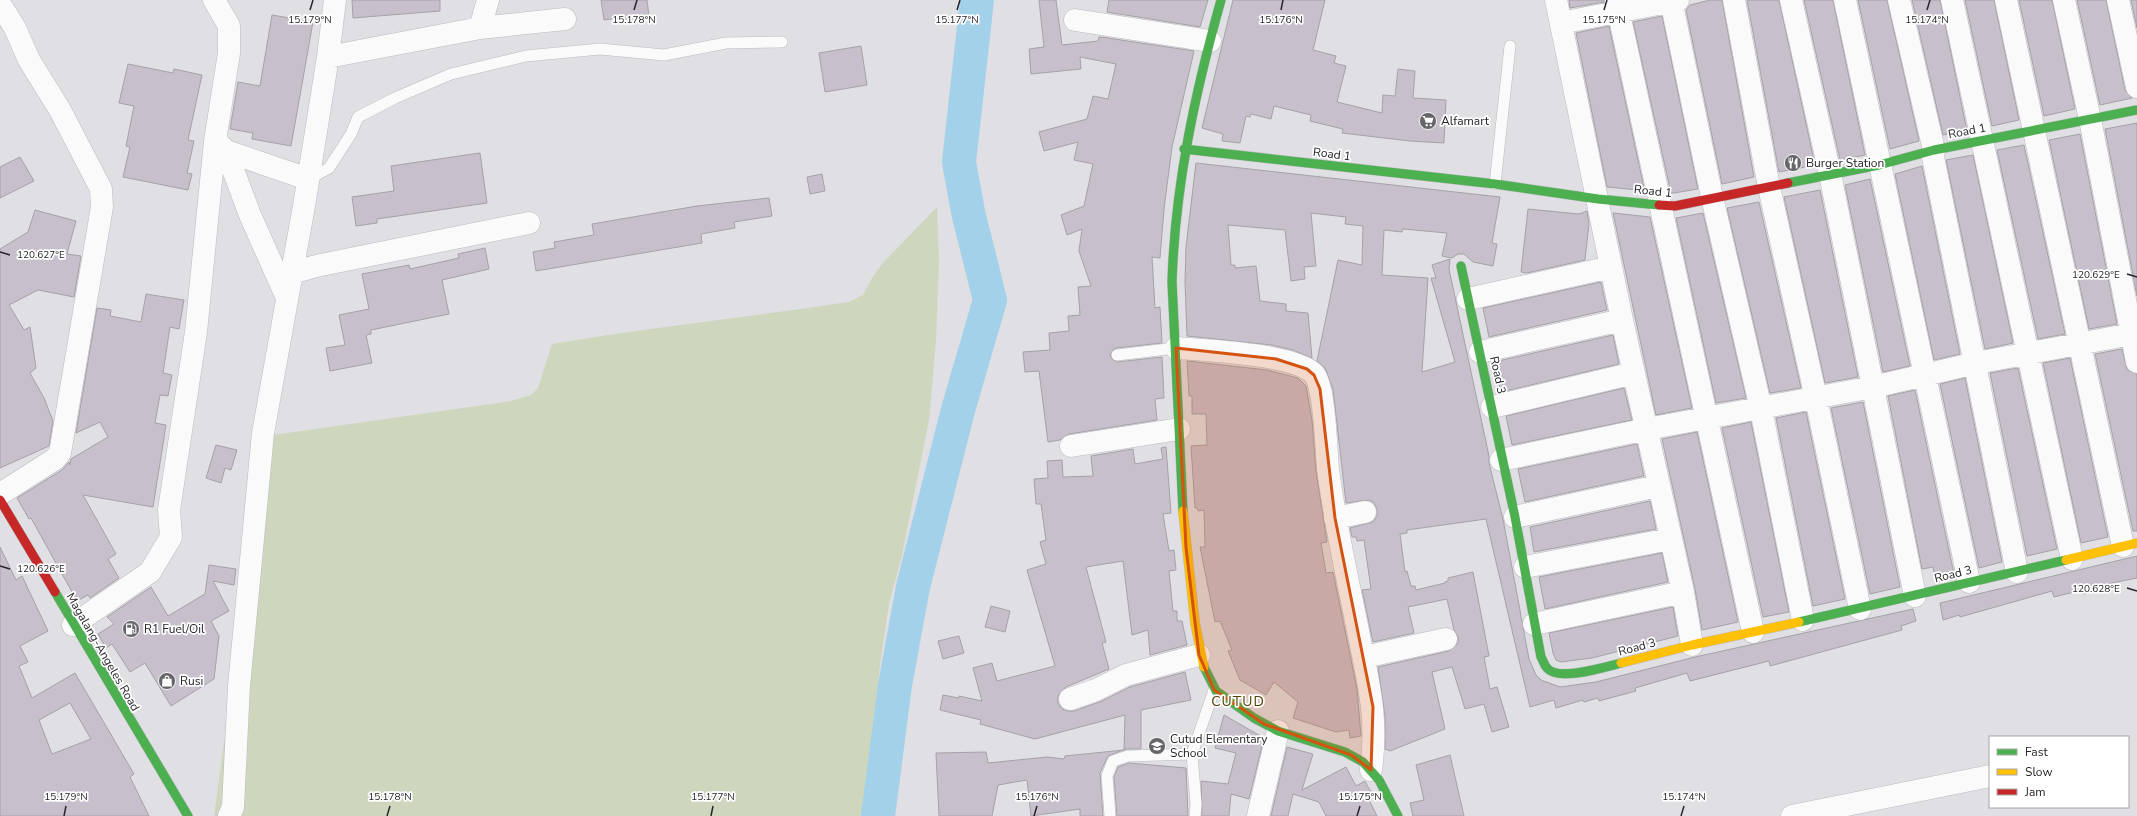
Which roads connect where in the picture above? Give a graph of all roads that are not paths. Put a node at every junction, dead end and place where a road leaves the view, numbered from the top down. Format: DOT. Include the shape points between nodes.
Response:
graph roads {
  1 [pos="214,0"];
  2 [pos="336,0"];
  3 [pos="488,0"];
  4 [pos="1221,0"];
  5 [pos="1556,0"];
  6 [pos="1673,0"];
  7 [pos="1734,0"];
  8 [pos="1791,0"];
  9 [pos="1844,0"];
  10 [pos="1899,0"];
  11 [pos="1952,0"];
  12 [pos="2006,0"];
  13 [pos="2064,0"];
  14 [pos="2118,0"];
  15 [pos="0,4"];
  16 [pos="1617,6"];
  17 [pos="565,19"];
  18 [pos="1075,20"];
  19 [pos="1561,23"];
  20 [pos="480,28"];
  21 [pos="1210,40"];
  22 [pos="782,42"];
  23 [pos="1510,46"];
  24 [pos="328,57"];
  25 [pos="2137,87"];
  26 [pos="2137,110"];
  27 [pos="2090,119"];
  28 [pos="2035,130"];
  29 [pos="1983,140"];
  30 [pos="221,146"];
  31 [pos="1184,149"];
  32 [pos="1934,150"];
  33 [pos="1879,165"];
  34 [pos="1830,174"];
  35 [pos="308,179"];
  36 [pos="1495,184"];
  37 [pos="1769,187"];
  38 [pos="1712,197"];
  39 [pos="1598,199"];
  40 [pos="1658,203"];
  41 [pos="529,223"];
  42 [pos="1461,266"];
  43 [pos="1611,267"];
  44 [pos="292,273"];
  45 [pos="287,298"];
  46 [pos="1468,299"];
  47 [pos="1622,320"];
  48 [pos="2134,334"];
  49 [pos="2081,343"];
  50 [pos="1176,348"];
  51 [pos="1480,352"];
  52 [pos="2029,353"];
  53 [pos="1117,355"];
  54 [pos="2137,362"];
  55 [pos="1976,363"];
  56 [pos="1634,373"];
  57 [pos="1925,376"];
  58 [pos="1873,387"];
  59 [pos="1816,398"];
  60 [pos="1492,407"];
  61 [pos="1761,409"];
  62 [pos="1707,419"];
  63 [pos="1179,429"];
  64 [pos="1648,429"];
  65 [pos="1070,446"];
  66 [pos="1502,460"];
  67 [pos="1658,486"];
  68 [pos="0,494"];
  69 [pos="0,500"];
  70 [pos="1365,512"];
  71 [pos="1515,517"];
  72 [pos="1335,518"];
  73 [pos="1670,539"];
  74 [pos="2130,545"];
  75 [pos="2072,559"];
  76 [pos="1525,567"];
  77 [pos="2017,572"];
  78 [pos="1969,582"];
  79 [pos="1683,592"];
  80 [pos="1915,596"];
  81 [pos="1860,609"];
  82 [pos="1803,620"];
  83 [pos="1534,624"];
  84 [pos="74,625"];
  85 [pos="1752,632"];
  86 [pos="1446,639"];
  87 [pos="1692,645"];
  88 [pos="1199,655"];
  89 [pos="1364,658"];
  90 [pos="1214,690"];
  91 [pos="1070,699"];
  92 [pos="1278,731"];
  93 [pos="1192,754"];
  94 [pos="1371,770"];
  95 [pos="1989,776"];
  96 [pos="188,816"];
  97 [pos="229,816"];
  98 [pos="1110,816"];
  99 [pos="1195,816"];
  100 [pos="1258,816"];
  101 [pos="1398,816"];
  102 [pos="1792,816"];
  1 -- 30 [label="street" via="229,26"];
  2 -- 24 [label="street"];
  3 -- 20 [label="street"];
  4 -- 21 [label="street"];
  5 -- 19 [label="street"];
  6 -- 16 [label="street"];
  6 -- 38 [label="street"];
  7 -- 37 [label="street"];
  8 -- 34 [label="street"];
  9 -- 33 [label="street"];
  10 -- 32 [label="street"];
  11 -- 29 [label="street"];
  12 -- 28 [label="street"];
  13 -- 27 [label="street"];
  14 -- 25 [label="street"];
  15 -- 68 [label="street" via="101,189 102,207 60,453 55,459"];
  16 -- 19 [label="street"];
  16 -- 40 [label="street"];
  17 -- 20 [label="street"];
  18 -- 21 [label="street"];
  19 -- 39 [label="street"];
  20 -- 24 [label="street"];
  21 -- 31 [label="street"];
  22 -- 35 [label="lane" via="726,43 664,54 600,49 526,56 451,74 358,117 351,134 329,168"];
  23 -- 36 [label="lane"];
  24 -- 35 [label="street"];
  26 -- 27 [label="street, Road 1"];
  27 -- 28 [label="street, Road 1"];
  27 -- 48 [label="street"];
  28 -- 29 [label="street, Road 1"];
  28 -- 49 [label="street"];
  29 -- 32 [label="street, Road 1"];
  29 -- 52 [label="street"];
  30 -- 35 [label="street"];
  30 -- 45 [label="street"];
  30 -- 84 [label="street" via="169,510 171,537 150,572"];
  31 -- 36 [label="street, Road 1"];
  31 -- 50 [label="street" via="1172,244"];
  32 -- 33 [label="street, Road 1"];
  32 -- 55 [label="street" via="1933,157"];
  33 -- 34 [label="street, Road 1"];
  33 -- 57 [label="street"];
  34 -- 37 [label="street, Road 1"];
  34 -- 58 [label="street"];
  35 -- 44 [label="street"];
  36 -- 39 [label="street, Road 1"];
  37 -- 38 [label="street, Road 1"];
  37 -- 59 [label="street"];
  38 -- 40 [label="street, Road 1" via="1675,206"];
  38 -- 61 [label="street"];
  39 -- 40 [label="street, Road 1"];
  39 -- 43 [label="street"];
  40 -- 62 [label="street"];
  41 -- 44 [label="street"];
  42 -- 46 [label="street, Road 3"];
  43 -- 46 [label="street"];
  43 -- 47 [label="street"];
  44 -- 45 [label="street"];
  45 -- 97 [label="street" via="263,434 239,686 233,807"];
  46 -- 51 [label="street, Road 3"];
  47 -- 51 [label="street"];
  47 -- 56 [label="street"];
  48 -- 49 [label="street"];
  48 -- 54 [label="street"];
  49 -- 52 [label="street"];
  49 -- 74 [label="street"];
  50 -- 53 [label="lane"];
  50 -- 63 [label="street"];
  50 -- 72 [label="street" via="1276,359 1307,369 1314,375 1320,389"];
  51 -- 60 [label="street, Road 3"];
  52 -- 55 [label="street"];
  52 -- 75 [label="street"];
  55 -- 57 [label="street"];
  55 -- 77 [label="street"];
  56 -- 60 [label="street"];
  56 -- 64 [label="street"];
  57 -- 58 [label="street"];
  57 -- 78 [label="street"];
  58 -- 59 [label="street"];
  58 -- 80 [label="street"];
  59 -- 61 [label="street"];
  59 -- 81 [label="street"];
  60 -- 66 [label="street, Road 3"];
  61 -- 62 [label="street"];
  61 -- 82 [label="street"];
  62 -- 64 [label="street"];
  62 -- 85 [label="street"];
  63 -- 65 [label="street"];
  63 -- 88 [label="street" via="1186,548"];
  64 -- 66 [label="street"];
  64 -- 67 [label="street"];
  66 -- 71 [label="street, Road 3"];
  67 -- 71 [label="street"];
  67 -- 73 [label="street"];
  69 -- 84 [label="street, Magalang-Angeles Road"];
  70 -- 72 [label="street"];
  71 -- 76 [label="street, Road 3"];
  72 -- 89 [label="street"];
  73 -- 76 [label="street"];
  73 -- 79 [label="street"];
  74 -- 75 [label="street, Road 3"];
  75 -- 77 [label="street, Road 3"];
  76 -- 83 [label="street, Road 3"];
  77 -- 78 [label="street, Road 3"];
  78 -- 80 [label="street, Road 3"];
  79 -- 83 [label="street"];
  79 -- 87 [label="street"];
  80 -- 81 [label="street, Road 3"];
  81 -- 82 [label="street, Road 3"];
  82 -- 85 [label="street, Road 3"];
  83 -- 87 [label="street, Road 3" via="1543,664 1551,673 1559,675 1594,670"];
  84 -- 96 [label="street, Magalang-Angeles Road"];
  85 -- 87 [label="street, Road 3"];
  86 -- 89 [label="street"];
  88 -- 90 [label="street"];
  88 -- 91 [label="street" via="1126,675"];
  89 -- 94 [label="street" via="1375,729"];
  90 -- 92 [label="street"];
  90 -- 93 [label="lane"];
  92 -- 94 [label="street" via="1351,755 1363,761"];
  92 -- 100 [label="street"];
  93 -- 98 [label="lane" via="1128,756 1113,761 1107,776"];
  93 -- 99 [label="lane"];
  94 -- 101 [label="street"];
  95 -- 102 [label="street"];
}
